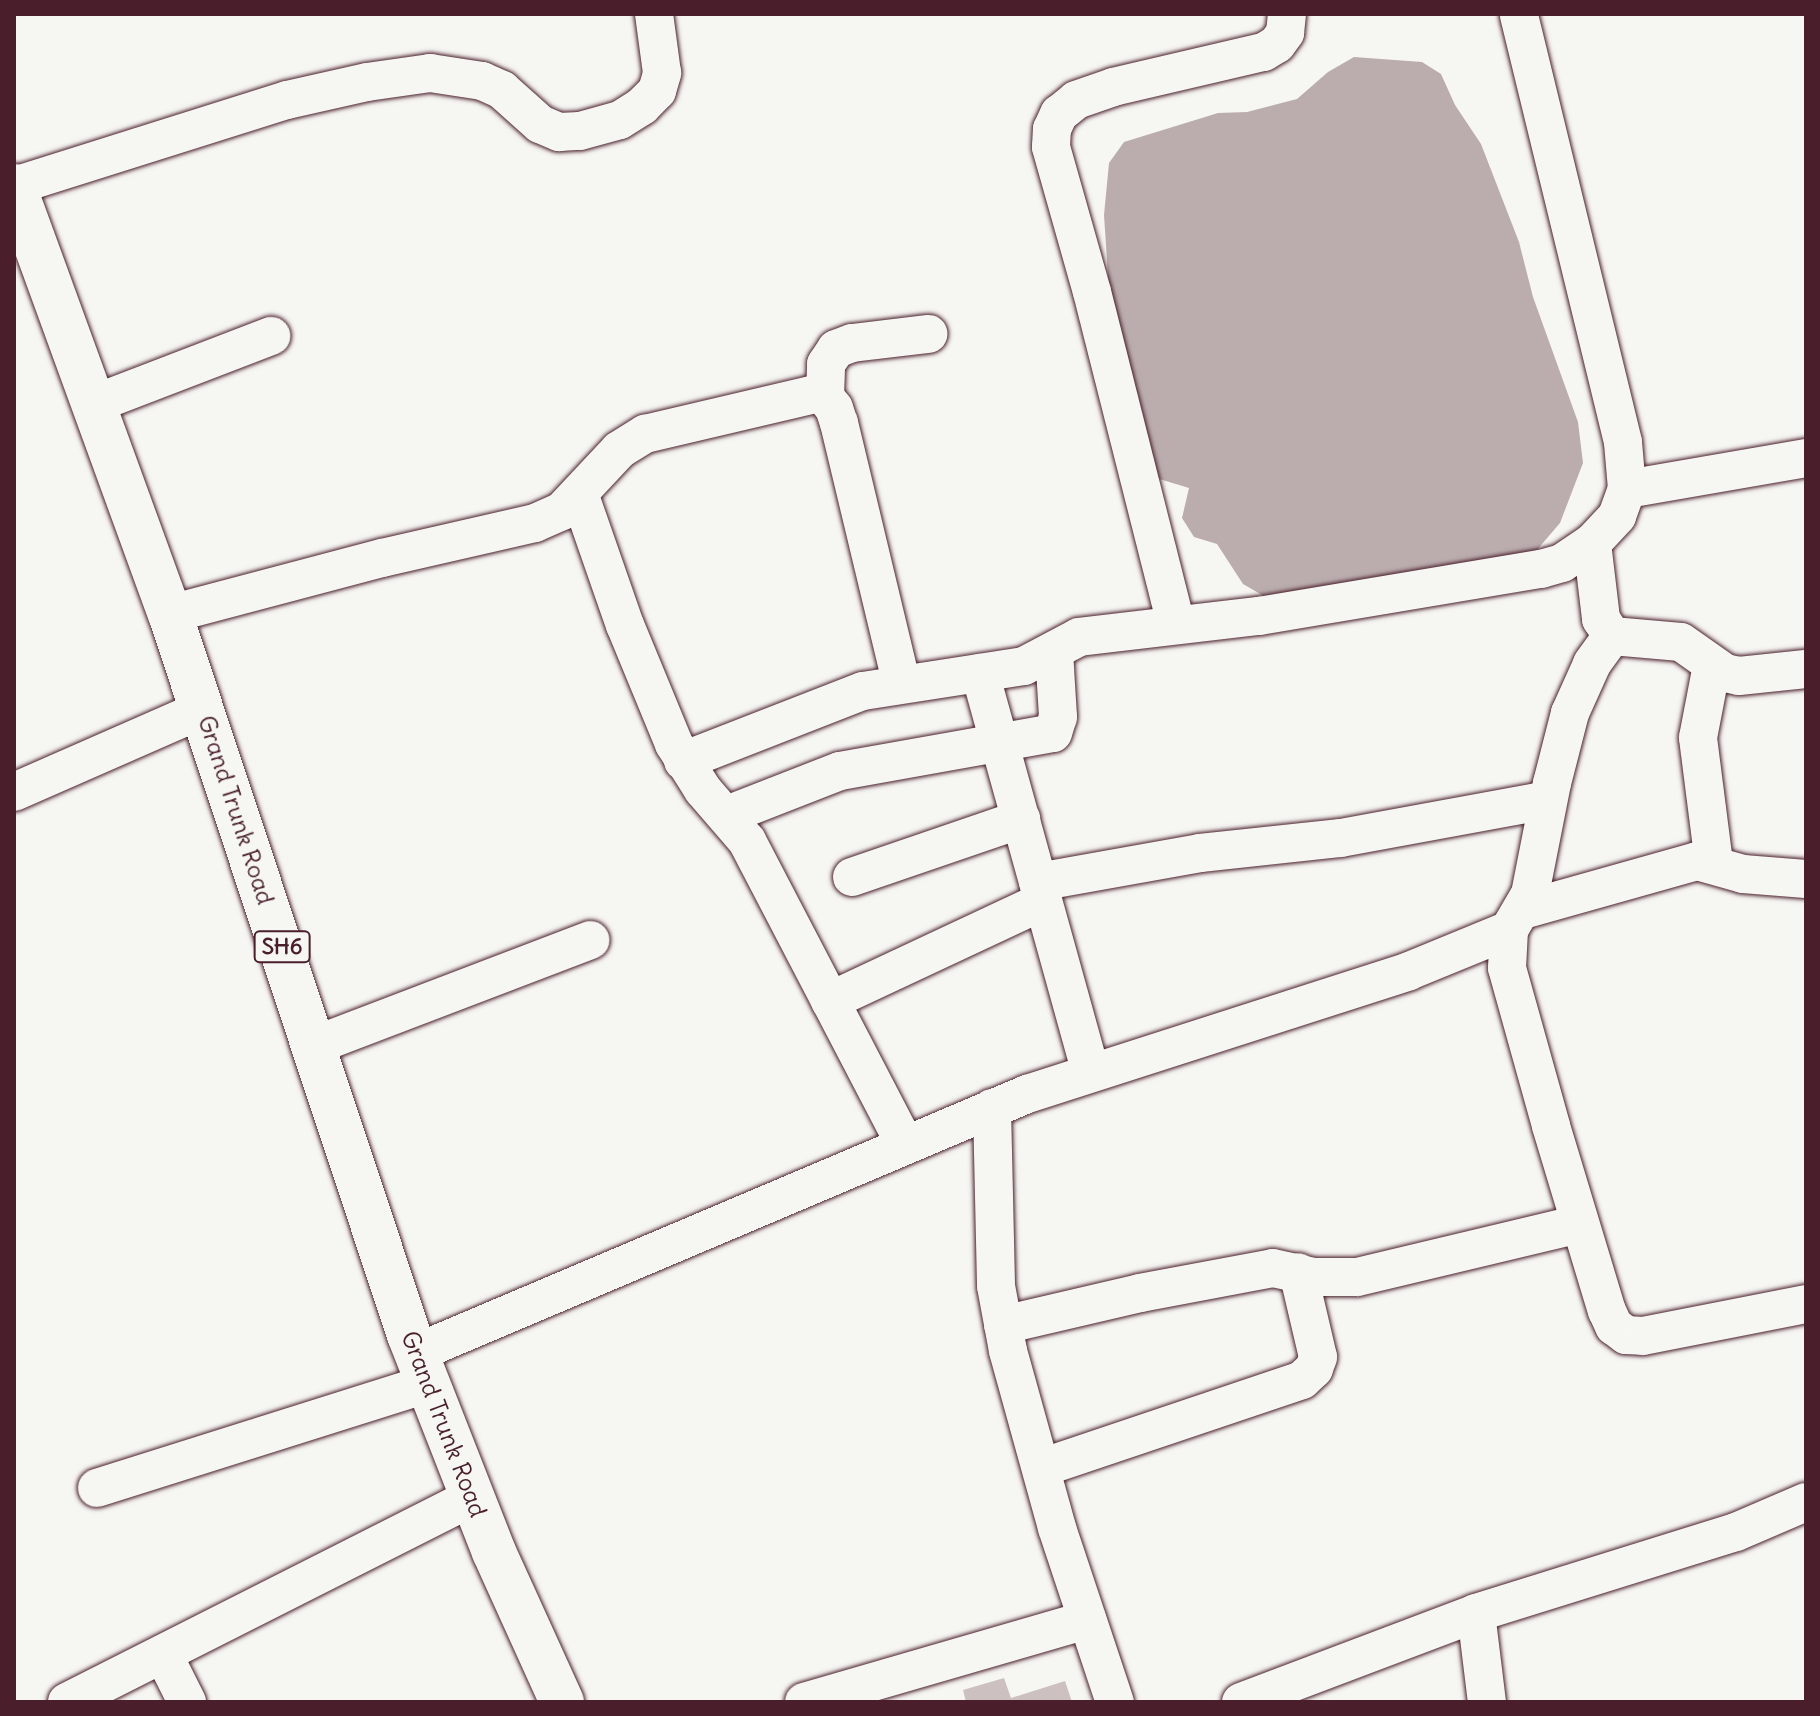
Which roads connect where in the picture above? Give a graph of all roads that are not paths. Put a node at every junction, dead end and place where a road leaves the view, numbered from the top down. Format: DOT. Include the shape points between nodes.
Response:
graph roads {
  1 [pos="654,14"];
  2 [pos="1287,14"];
  3 [pos="1519,14"];
  4 [pos="14,186"];
  5 [pos="928,334"];
  6 [pos="271,336"];
  7 [pos="825,397"];
  8 [pos="94,404"];
  9 [pos="1806,458"];
  10 [pos="1627,489"];
  11 [pos="580,496"];
  12 [pos="1592,543"];
  13 [pos="170,614"];
  14 [pos="1176,624"];
  15 [pos="1612,636"];
  16 [pos="1054,651"];
  17 [pos="1712,665"];
  18 [pos="1806,669"];
  19 [pos="980,673"];
  20 [pos="901,682"];
  21 [pos="203,709"];
  22 [pos="1000,744"];
  23 [pos="683,761"];
  24 [pos="14,792"];
  25 [pos="1548,800"];
  26 [pos="727,815"];
  27 [pos="1021,819"];
  28 [pos="1714,863"];
  29 [pos="852,877"];
  30 [pos="1806,879"];
  31 [pos="1041,891"];
  32 [pos="1516,920"];
  33 [pos="590,940"];
  34 [pos="830,1001"];
  35 [pos="313,1046"];
  36 [pos="1091,1073"];
  37 [pos="992,1108"];
  38 [pos="905,1145"];
  39 [pos="1580,1224"];
  40 [pos="1298,1272"];
  41 [pos="1806,1304"];
  42 [pos="1003,1325"];
  43 [pos="422,1368"];
  44 [pos="1041,1468"];
  45 [pos="97,1488"];
  46 [pos="472,1497"];
  47 [pos="1806,1502"];
  48 [pos="1476,1613"];
  49 [pos="1087,1620"];
  50 [pos="163,1654"];
  51 [pos="67,1702"];
  52 [pos="187,1702"];
  53 [pos="562,1702"];
  54 [pos="804,1702"];
  55 [pos="1115,1702"];
  56 [pos="1241,1702"];
  57 [pos="1487,1702"];
  1 -- 4 [label="street" via="662,73 657,91 620,120 580,131 559,132 540,124 502,90 482,81 430,73 287,100"];
  2 -- 14 [label="street" via="1285,33 1264,52 1076,100 1059,114 1052,129 1051,147"];
  3 -- 10 [label="street" via="1623,442"];
  4 -- 8 [label="main road, Grand Trunk Road / SH6"];
  5 -- 7 [label="street" via="836,349 826,364"];
  6 -- 8 [label="street"];
  7 -- 11 [label="street" via="803,395 645,434 619,450"];
  7 -- 20 [label="street" via="839,423"];
  8 -- 13 [label="main road, Grand Trunk Road / SH6"];
  9 -- 10 [label="street"];
  10 -- 12 [label="street" via="1617,516"];
  11 -- 13 [label="street" via="535,523"];
  11 -- 23 [label="street" via="625,625"];
  12 -- 14 [label="street" via="1562,563 1541,569 1259,616"];
  12 -- 15 [label="street" via="1601,619"];
  13 -- 21 [label="main road, Grand Trunk Road / SH6"];
  14 -- 16 [label="street" via="1079,637"];
  15 -- 17 [label="street" via="1681,642"];
  15 -- 25 [label="street" via="1578,691"];
  16 -- 19 [label="street" via="1024,666"];
  16 -- 22 [label="street" via="1057,727 1045,736"];
  17 -- 18 [label="street" via="1739,676"];
  17 -- 28 [label="street" via="1698,738"];
  19 -- 20 [label="street"];
  19 -- 22 [label="street"];
  20 -- 23 [label="street" via="828,702"];
  21 -- 24 [label="street"];
  21 -- 35 [label="main road, Grand Trunk Road / SH6"];
  22 -- 26 [label="street" via="840,771"];
  22 -- 27 [label="street"];
  23 -- 26 [label="street"];
  25 -- 31 [label="street" via="1341,838 1200,853"];
  25 -- 32 [label="street" via="1530,894"];
  26 -- 34 [label="street" via="747,841"];
  27 -- 29 [label="street"];
  27 -- 31 [label="street"];
  28 -- 30 [label="street" via="1743,874"];
  28 -- 32 [label="street" via="1680,864"];
  31 -- 34 [label="street"];
  31 -- 36 [label="street"];
  32 -- 36 [label="street" via="1409,971"];
  32 -- 39 [label="street" via="1507,968"];
  33 -- 35 [label="street"];
  34 -- 38 [label="street"];
  35 -- 43 [label="main road, Grand Trunk Road / SH6"];
  36 -- 37 [label="street"];
  37 -- 38 [label="street"];
  37 -- 42 [label="street" via="996,1286"];
  38 -- 43 [label="street"];
  39 -- 40 [label="street" via="1357,1277"];
  39 -- 41 [label="street" via="1607,1311 1626,1335 1657,1334"];
  40 -- 42 [label="street" via="1273,1268"];
  40 -- 44 [label="street" via="1318,1357 1302,1380"];
  42 -- 44 [label="street"];
  43 -- 45 [label="street"];
  43 -- 46 [label="main road, Grand Trunk Road / SH6"];
  44 -- 49 [label="street"];
  46 -- 50 [label="street"];
  46 -- 53 [label="main road, Grand Trunk Road / SH6"];
  47 -- 48 [label="street" via="1736,1532"];
  48 -- 56 [label="street"];
  48 -- 57 [label="street"];
  49 -- 54 [label="street"];
  49 -- 55 [label="street"];
  50 -- 51 [label="street"];
  50 -- 52 [label="street"];
}
